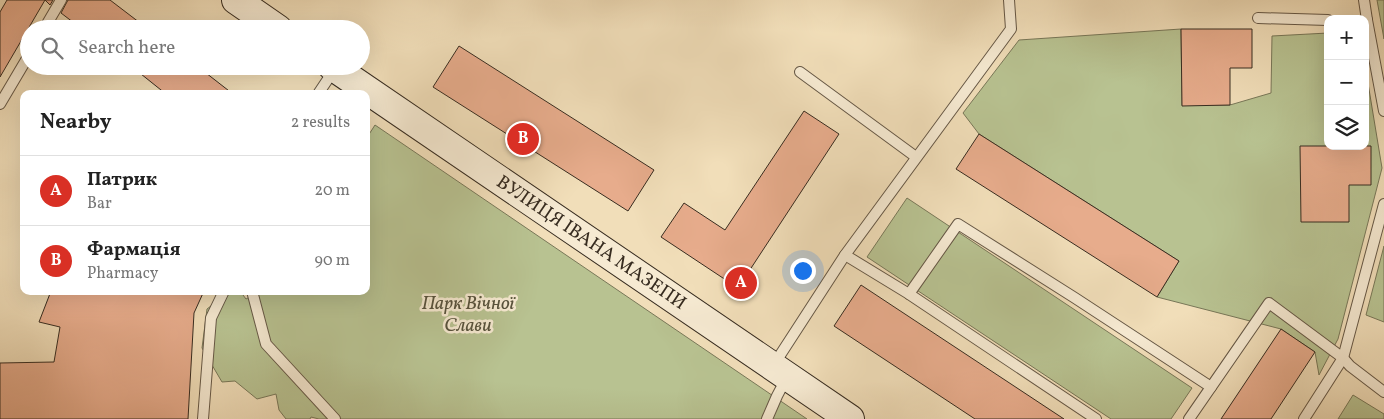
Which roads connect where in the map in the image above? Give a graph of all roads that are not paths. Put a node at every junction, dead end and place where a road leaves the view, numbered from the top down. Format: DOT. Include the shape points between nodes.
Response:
graph roads {
  1 [pos="61,0"];
  2 [pos="236,0"];
  3 [pos="1009,0"];
  4 [pos="1364,0"];
  5 [pos="1366,15"];
  6 [pos="1258,18"];
  7 [pos="49,20"];
  8 [pos="265,20"];
  9 [pos="1324,20"];
  10 [pos="1369,35"];
  11 [pos="20,70"];
  12 [pos="800,72"];
  13 [pos="329,75"];
  14 [pos="346,75"];
  15 [pos="320,90"];
  16 [pos="368,90"];
  17 [pos="370,92"];
  18 [pos="0,104"];
  19 [pos="1384,111"];
  20 [pos="916,157"];
  21 [pos="1384,204"];
  22 [pos="845,255"];
  23 [pos="908,294"];
  24 [pos="222,295"];
  25 [pos="253,295"];
  26 [pos="1343,358"];
  27 [pos="780,371"];
  28 [pos="1211,388"];
  29 [pos="1384,392"];
  30 [pos="203,419"];
  31 [pos="335,419"];
  32 [pos="767,419"];
  33 [pos="850,419"];
  34 [pos="1096,419"];
  35 [pos="1189,419"];
  36 [pos="1304,419"];
  1 -- 7 [label="lane"];
  2 -- 8 [label="main road"];
  3 -- 20 [label="lane" via="1011,29"];
  4 -- 5 [label="lane"];
  6 -- 9 [label="lane"];
  10 -- 19 [label="lane"];
  11 -- 18 [label="lane"];
  12 -- 20 [label="lane"];
  13 -- 15 [label="lane"];
  14 -- 16 [label="main road, ВУЛИЦЯ ІВАНА МАЗЕПИ"];
  17 -- 27 [label="main road, ВУЛИЦЯ ІВАНА МАЗЕПИ"];
  20 -- 22 [label="lane"];
  21 -- 26 [label="lane"];
  22 -- 23 [label="lane"];
  22 -- 27 [label="lane"];
  23 -- 28 [label="lane" via="958,224"];
  23 -- 34 [label="lane"];
  24 -- 30 [label="lane" via="212,318"];
  25 -- 31 [label="lane" via="266,344"];
  26 -- 28 [label="lane" via="1269,303"];
  26 -- 29 [label="lane"];
  26 -- 36 [label="lane"];
  27 -- 32 [label="lane" via="777,396"];
  27 -- 33 [label="main road, ВУЛИЦЯ ІВАНА МАЗЕПИ"];
  28 -- 35 [label="lane"];
}
